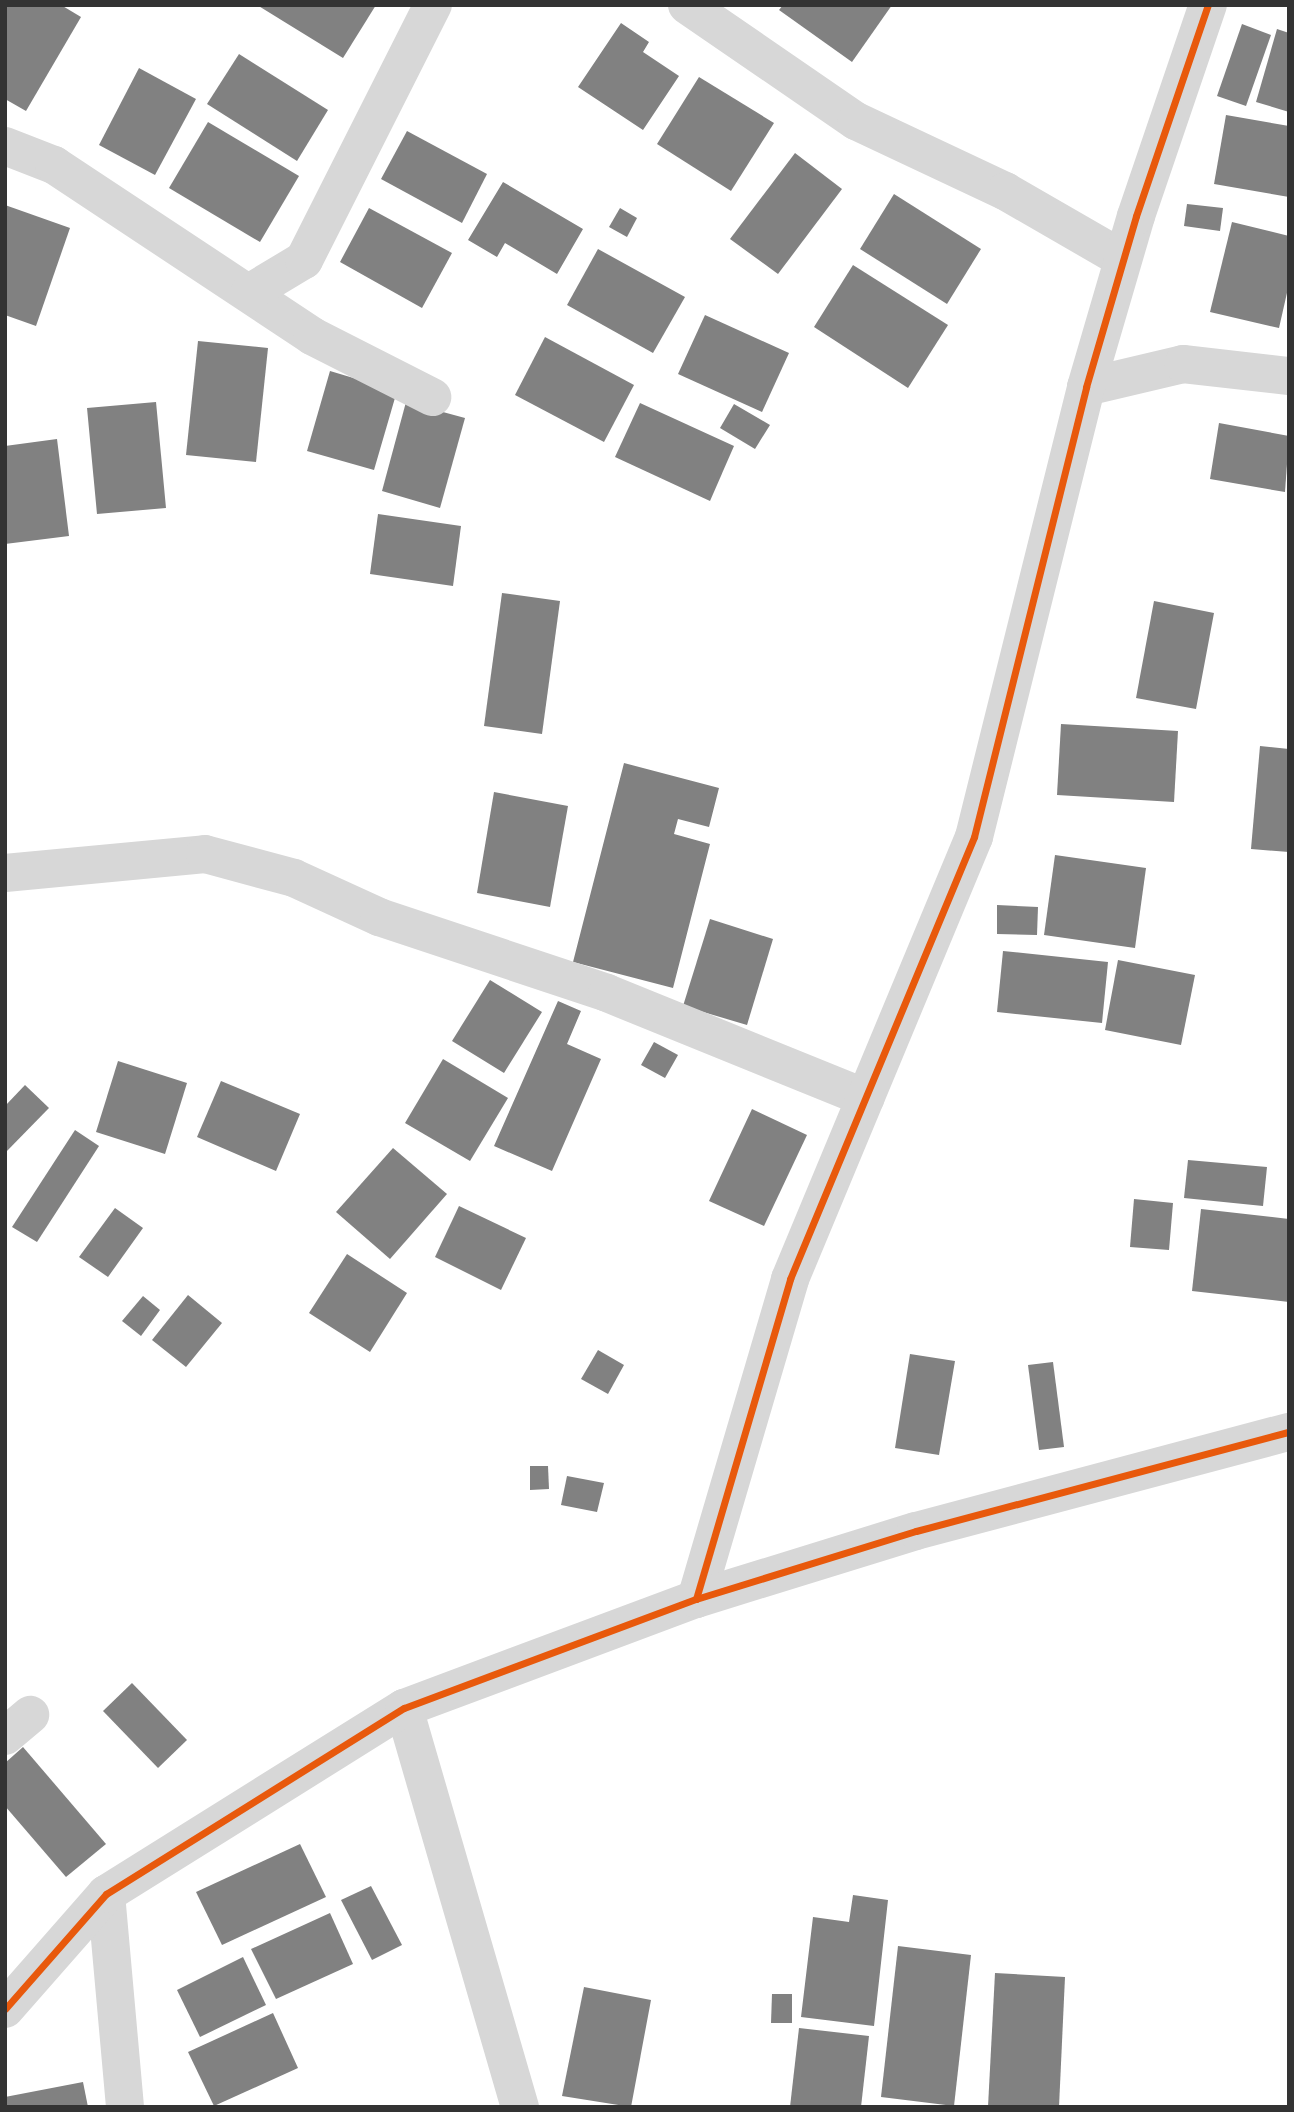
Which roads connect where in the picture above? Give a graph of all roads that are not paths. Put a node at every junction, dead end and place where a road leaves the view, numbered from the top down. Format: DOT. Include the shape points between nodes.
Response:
graph roads {
  1 [pos="433,5"];
  2 [pos="687,5"];
  3 [pos="1208,5"];
  4 [pos="5,146"];
  5 [pos="1124,258"];
  6 [pos="249,293"];
  7 [pos="1289,376"];
  8 [pos="1086,387"];
  9 [pos="432,397"];
  10 [pos="5,873"];
  11 [pos="865,1098"];
  12 [pos="1289,1432"];
  13 [pos="696,1599"];
  14 [pos="404,1708"];
  15 [pos="106,1894"];
  16 [pos="5,2010"];
  17 [pos="125,2107"];
  18 [pos="520,2107"];
  1 -- 6 [label="street" via="304,260"];
  2 -- 5 [label="street" via="856,121 1005,191"];
  3 -- 5 [label="street"];
  4 -- 6 [label="street" via="54,165"];
  5 -- 8 [label="street"];
  6 -- 9 [label="street" via="312,336"];
  7 -- 8 [label="street" via="1183,364"];
  8 -- 11 [label="street" via="974,837"];
  10 -- 11 [label="street" via="205,854 294,878 379,917 607,993"];
  11 -- 13 [label="street" via="790,1279"];
  12 -- 13 [label="street" via="916,1531"];
  13 -- 14 [label="street"];
  14 -- 15 [label="street"];
  14 -- 18 [label="street"];
  15 -- 16 [label="street"];
  15 -- 17 [label="street"];
}
